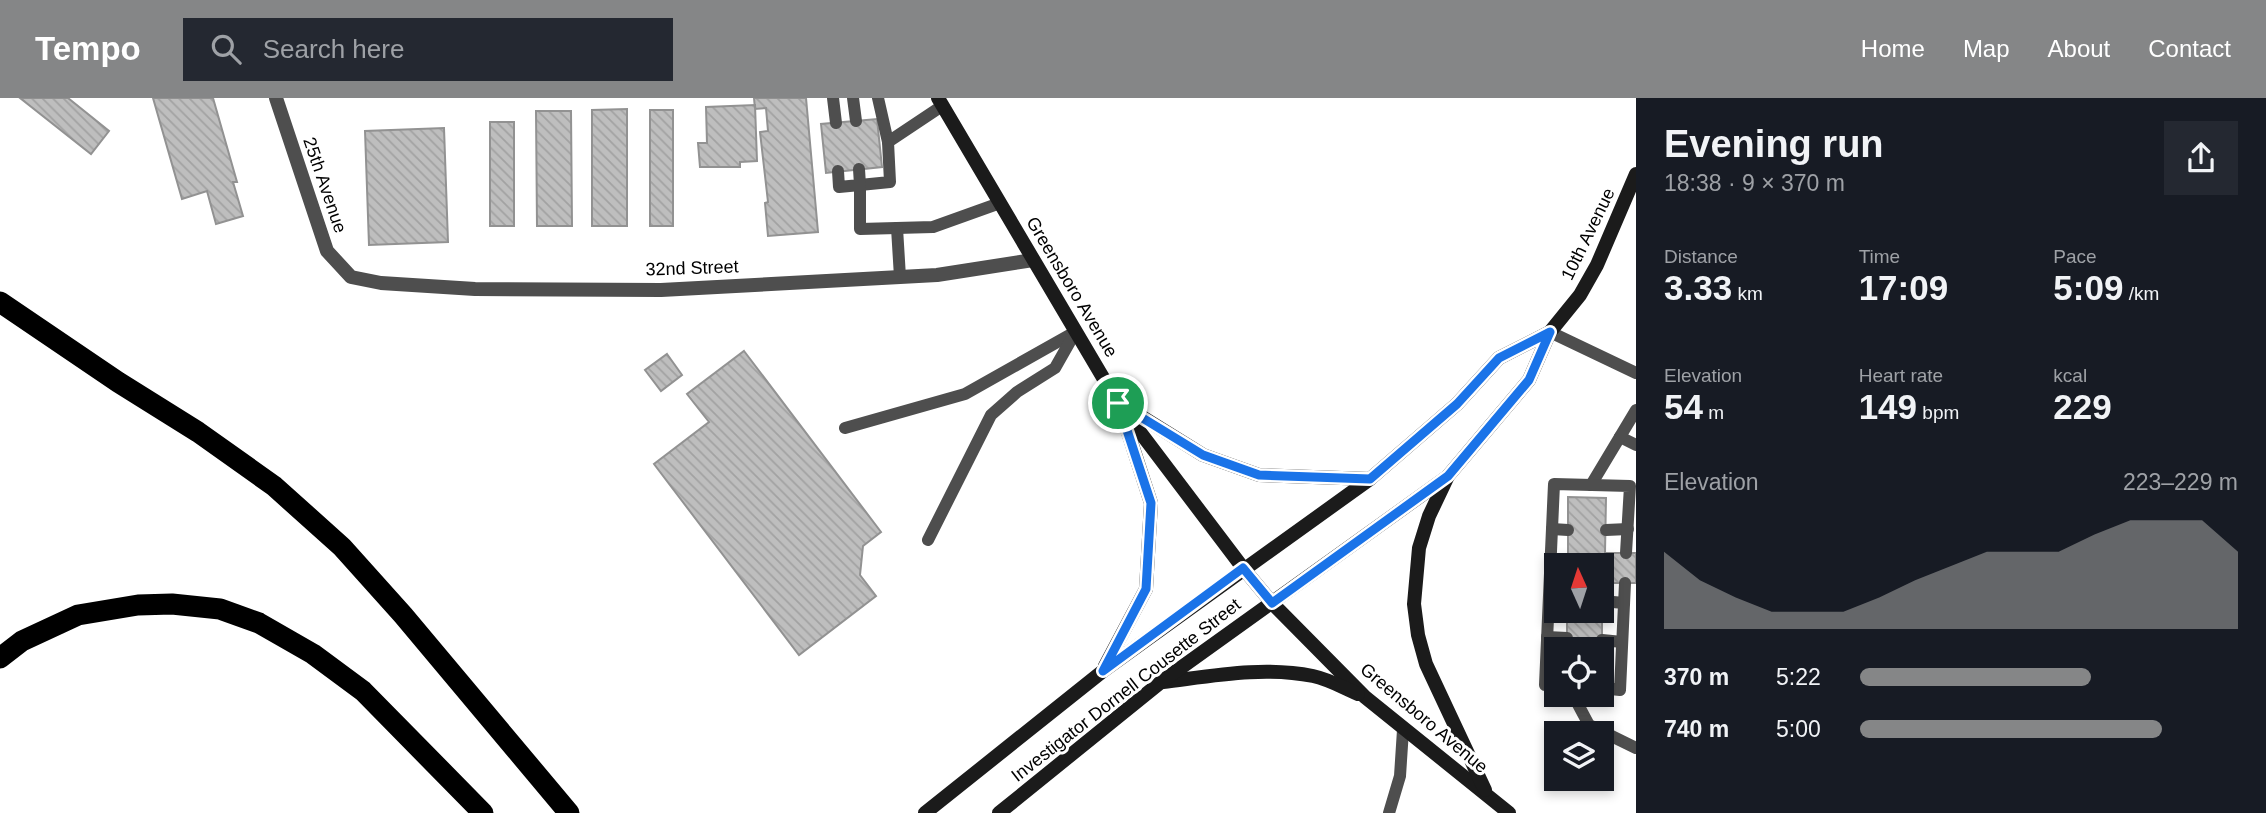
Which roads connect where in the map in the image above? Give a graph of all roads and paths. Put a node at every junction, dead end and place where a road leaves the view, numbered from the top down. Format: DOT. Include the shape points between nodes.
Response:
graph roads {
  1 [pos="276,98"];
  2 [pos="833,98"];
  3 [pos="853,98"];
  4 [pos="878,98"];
  5 [pos="940,102"];
  6 [pos="856,121"];
  7 [pos="836,123"];
  8 [pos="888,142"];
  9 [pos="859,170"];
  10 [pos="838,172"];
  11 [pos="1636,174"];
  12 [pos="860,186"];
  13 [pos="1000,203"];
  14 [pos="897,228"];
  15 [pos="1033,260"];
  16 [pos="351,277"];
  17 [pos="900,277"];
  18 [pos="0,302"];
  19 [pos="1076,331"];
  20 [pos="1550,332"];
  21 [pos="1636,373"];
  22 [pos="1118,403"];
  23 [pos="1636,410"];
  24 [pos="845,428"];
  25 [pos="1620,437"];
  26 [pos="1636,445"];
  27 [pos="1448,476"];
  28 [pos="1370,479"];
  29 [pos="1591,485"];
  30 [pos="1552,529"];
  31 [pos="1628,529"];
  32 [pos="1568,530"];
  33 [pos="1606,530"];
  34 [pos="928,540"];
  35 [pos="1551,553"];
  36 [pos="1626,553"];
  37 [pos="1243,568"];
  38 [pos="1625,583"];
  39 [pos="1614,602"];
  40 [pos="1272,603"];
  41 [pos="1624,603"];
  42 [pos="1549,623"];
  43 [pos="1547,637"];
  44 [pos="1614,641"];
  45 [pos="1622,642"];
  46 [pos="0,658"];
  47 [pos="1103,671"];
  48 [pos="1161,682"];
  49 [pos="1614,689"];
  50 [pos="1364,697"];
  51 [pos="1579,707"];
  52 [pos="1403,730"];
  53 [pos="1636,748"];
  54 [pos="1487,795"];
  55 [pos="483,813"];
  56 [pos="569,813"];
  57 [pos="925,813"];
  58 [pos="999,813"];
  59 [pos="1390,813"];
  60 [pos="1507,813"];
  1 -- 16 [label="street, 25th Avenue" via="327,251"];
  2 -- 7 [label="lane"];
  3 -- 6 [label="lane"];
  4 -- 8 [label="lane"];
  5 -- 8 [label="lane"];
  5 -- 13 [label="main road, Greensboro Avenue"];
  8 -- 12 [label="lane" via="890,182"];
  9 -- 12 [label="lane"];
  10 -- 12 [label="lane" via="839,187"];
  11 -- 20 [label="main road, 10th Avenue" via="1597,265"];
  12 -- 14 [label="lane" via="860,229"];
  13 -- 14 [label="lane" via="933,227"];
  13 -- 15 [label="main road, Greensboro Avenue"];
  14 -- 17 [label="lane"];
  15 -- 17 [label="street, 32nd Street"];
  15 -- 19 [label="main road, Greensboro Avenue"];
  16 -- 17 [label="street, 32nd Street" via="475,289 661,290"];
  18 -- 56 [label="highway" via="274,486 342,547"];
  19 -- 22 [label="main road, Greensboro Avenue"];
  19 -- 24 [label="lane" via="965,394"];
  19 -- 34 [label="lane" via="1055,368 991,415"];
  20 -- 21 [label="lane"];
  20 -- 27 [label="main road, 10th Avenue" via="1529,380"];
  20 -- 28 [label="main road, Investigator Dornell Cousette Street" via="1499,358 1457,404"];
  22 -- 28 [label="main road" via="1203,455 1259,475"];
  22 -- 37 [label="main road, Greensboro Avenue"];
  22 -- 47 [label="main road" via="1151,503 1146,589"];
  23 -- 25 [label="lane"];
  25 -- 26 [label="lane"];
  25 -- 29 [label="lane"];
  27 -- 40 [label="main road, Investigator Dornell Cousette Street"];
  27 -- 54 [label="main road" via="1419,548 1418,635 1426,664"];
  28 -- 37 [label="main road, Investigator Dornell Cousette Street"];
  29 -- 30 [label="lane" via="1554,484"];
  29 -- 31 [label="lane" via="1630,486"];
  30 -- 32 [label="lane"];
  30 -- 35 [label="lane"];
  31 -- 33 [label="lane"];
  31 -- 36 [label="lane"];
  37 -- 40 [label="main road, Greensboro Avenue"];
  37 -- 47 [label="main road, Investigator Dornell Cousette Street"];
  38 -- 41 [label="lane"];
  39 -- 41 [label="lane"];
  40 -- 48 [label="main road, Investigator Dornell Cousette Street"];
  40 -- 50 [label="main road, Greensboro Avenue"];
  41 -- 45 [label="lane"];
  42 -- 43 [label="lane"];
  44 -- 45 [label="lane"];
  45 -- 49 [label="lane" via="1620,690"];
  46 -- 55 [label="highway" via="22,641 78,615 161,604 220,609 259,623 313,654 363,691"];
  47 -- 57 [label="main road, Investigator Dornell Cousette Street"];
  48 -- 50 [label="main road" via="1276,671 1316,676"];
  48 -- 58 [label="main road, Investigator Dornell Cousette Street"];
  50 -- 52 [label="main road, Greensboro Avenue"];
  51 -- 53 [label="lane" via="1589,725"];
  52 -- 54 [label="main road, Greensboro Avenue"];
  52 -- 59 [label="lane" via="1400,776"];
  54 -- 60 [label="main road, Greensboro Avenue"];
}
